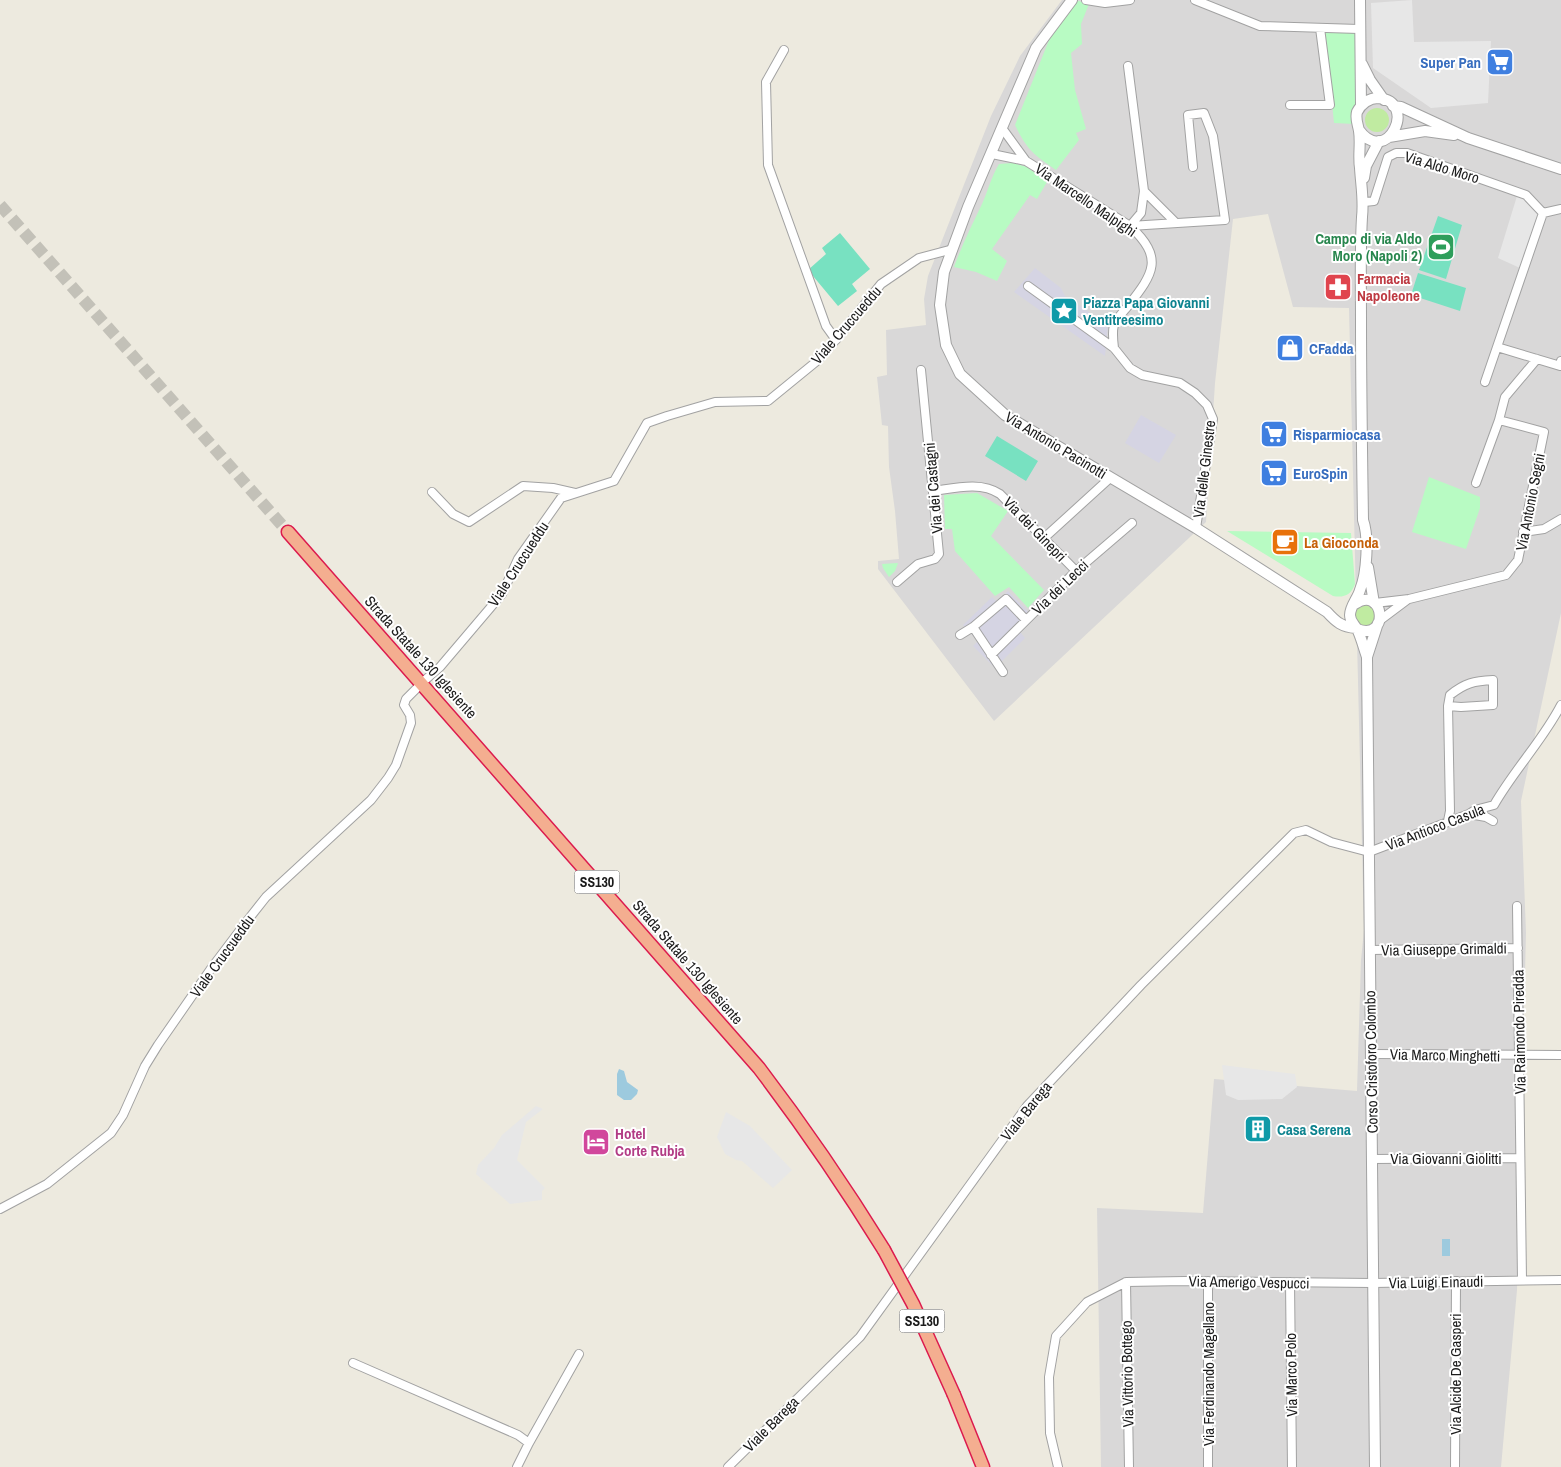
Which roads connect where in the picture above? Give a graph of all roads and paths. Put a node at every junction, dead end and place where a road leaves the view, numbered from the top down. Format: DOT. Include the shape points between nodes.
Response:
graph roads {
  1 [pos="1072,0"];
  2 [pos="1086,0"];
  3 [pos="1130,0"];
  4 [pos="1195,0"];
  5 [pos="1360,0"];
  6 [pos="1320,28"];
  7 [pos="1359,29"];
  8 [pos="784,50"];
  9 [pos="1360,61"];
  10 [pos="1128,66"];
  11 [pos="1389,103"];
  12 [pos="1290,105"];
  13 [pos="1361,106"];
  14 [pos="1002,128"];
  15 [pos="1359,130"];
  16 [pos="1468,138"];
  17 [pos="1384,139"];
  18 [pos="992,154"];
  19 [pos="1026,161"];
  20 [pos="1192,167"];
  21 [pos="1561,169"];
  22 [pos="1362,184"];
  23 [pos="1144,191"];
  24 [pos="1364,202"];
  25 [pos="1561,209"];
  26 [pos="1543,213"];
  27 [pos="1175,222"];
  28 [pos="1130,226"];
  29 [pos="953,249"];
  30 [pos="1028,286"];
  31 [pos="836,340"];
  32 [pos="1497,347"];
  33 [pos="1114,348"];
  34 [pos="1537,359"];
  35 [pos="1561,360"];
  36 [pos="921,370"];
  37 [pos="1485,382"];
  38 [pos="1499,420"];
  39 [pos="1110,478"];
  40 [pos="1476,483"];
  41 [pos="933,491"];
  42 [pos="432,492"];
  43 [pos="577,493"];
  44 [pos="1561,519"];
  45 [pos="1132,523"];
  46 [pos="1196,528"];
  47 [pos="288,532"];
  48 [pos="1523,532"];
  49 [pos="1043,539"];
  50 [pos="1366,556"];
  51 [pos="1076,571"];
  52 [pos="896,582"];
  53 [pos="1409,598"];
  54 [pos="1374,603"];
  55 [pos="1353,606"];
  56 [pos="1327,612"];
  57 [pos="1026,620"];
  58 [pos="1379,622"];
  59 [pos="973,627"];
  60 [pos="1357,628"];
  61 [pos="960,636"];
  62 [pos="991,655"];
  63 [pos="1367,657"];
  64 [pos="1004,672"];
  65 [pos="425,680"];
  66 [pos="416,689"];
  67 [pos="1561,705"];
  68 [pos="1448,706"];
  69 [pos="1469,814"];
  70 [pos="1448,821"];
  71 [pos="1493,821"];
  72 [pos="1369,852"];
  73 [pos="1517,906"];
  74 [pos="1518,948"];
  75 [pos="1370,950"];
  76 [pos="1371,1054"];
  77 [pos="1561,1055"];
  78 [pos="1520,1056"];
  79 [pos="1520,1158"];
  80 [pos="1372,1159"];
  81 [pos="0,1209"];
  82 [pos="1522,1280"];
  83 [pos="1561,1280"];
  84 [pos="1208,1281"];
  85 [pos="1456,1281"];
  86 [pos="1126,1282"];
  87 [pos="1290,1282"];
  88 [pos="1373,1283"];
  89 [pos="579,1354"];
  90 [pos="354,1364"];
  91 [pos="529,1443"];
  92 [pos="517,1467"];
  93 [pos="728,1467"];
  94 [pos="983,1467"];
  95 [pos="1058,1467"];
  96 [pos="1128,1467"];
  97 [pos="1208,1467"];
  98 [pos="1292,1467"];
  99 [pos="1375,1467"];
  100 [pos="1455,1467"];
  1 -- 14 [label="street, Via Antonio Pacinotti" via="1036,48"];
  2 -- 3 [label="street"];
  4 -- 6 [label="street" via="1260,26"];
  5 -- 7 [label="street"];
  6 -- 7 [label="street"];
  6 -- 12 [label="street" via="1330,105"];
  7 -- 9 [label="street"];
  8 -- 31 [label="street" via="766,82 768,165 826,326"];
  9 -- 11 [label="street" via="1370,80"];
  9 -- 13 [label="street"];
  10 -- 23 [label="street"];
  11 -- 13 [label="street" via="1372,99"];
  11 -- 16 [label="street"];
  11 -- 17 [label="street" via="1398,116 1398,123 1396,130"];
  13 -- 15 [label="street" via="1356,118"];
  14 -- 18 [label="street, Via Antonio Pacinotti"];
  14 -- 19 [label="street, Via Marcello Malpighi"];
  15 -- 17 [label="street" via="1367,138"];
  15 -- 22 [label="street"];
  16 -- 17 [label="street" via="1424,130"];
  16 -- 21 [label="street"];
  17 -- 22 [label="street" via="1366,166"];
  18 -- 19 [label="street, Via Marcello Malpighi"];
  18 -- 29 [label="street, Via Antonio Pacinotti"];
  19 -- 28 [label="street, Via Marcello Malpighi"];
  20 -- 27 [label="street" via="1188,115 1204,113 1213,136 1225,220"];
  22 -- 24 [label="street"];
  23 -- 27 [label="street"];
  23 -- 28 [label="street" via="1141,212"];
  24 -- 26 [label="street, Via Aldo Moro" via="1374,201 1388,157 1407,153 1526,195"];
  24 -- 50 [label="street" via="1361,234 1361,399"];
  25 -- 26 [label="street"];
  26 -- 32 [label="street"];
  27 -- 28 [label="street"];
  28 -- 33 [label="street, Via Marcello Malpighi" via="1151,252 1151,269 1144,285 1115,323 1112,334"];
  29 -- 31 [label="street, Viale Cruccueddu" via="919,258 881,284"];
  29 -- 39 [label="street, Via Antonio Pacinotti" via="944,272 940,305 946,345 960,374 1004,415"];
  30 -- 33 [label="street"];
  31 -- 43 [label="street, Viale Cruccueddu" via="818,361 768,400 715,402 647,423 614,481"];
  32 -- 34 [label="street"];
  32 -- 37 [label="street"];
  33 -- 46 [label="street, Via delle Ginestre" via="1130,368 1142,375 1180,383 1207,405 1213,419"];
  34 -- 35 [label="street" via="1560,366"];
  34 -- 38 [label="street" via="1505,397"];
  36 -- 41 [label="street, Via dei Castagni"];
  38 -- 40 [label="street"];
  38 -- 48 [label="street, Via Antonio Segni" via="1544,432"];
  39 -- 46 [label="street, Via Antonio Pacinotti"];
  39 -- 49 [label="street"];
  41 -- 49 [label="street, Via dei Ginepri" via="988,487 1000,494"];
  41 -- 52 [label="street, Via dei Castagni" via="939,554 935,559 918,564"];
  42 -- 43 [label="street" via="453,514 469,522 523,486"];
  43 -- 65 [label="street, Viale Cruccueddu" via="561,498 518,559 502,594 440,668"];
  44 -- 48 [label="street" via="1544,529"];
  45 -- 51 [label="street, Via dei Lecci"];
  46 -- 56 [label="street, Via Antonio Pacinotti"];
  47 -- 94 [label="highway, Strada Statale 130 Iglesiente / SS130, bridge" via="759,1068 804,1127 884,1250 917,1312"];
  48 -- 53 [label="street, Via Antonio Segni" via="1518,560 1506,575"];
  49 -- 51 [label="street, Via dei Ginepri"];
  50 -- 54 [label="street"];
  50 -- 55 [label="street" via="1362,587"];
  51 -- 57 [label="street, Via dei Lecci"];
  53 -- 54 [label="street, Via Antonio Segni"];
  53 -- 58 [label="street, Via Antonio Segni"];
  54 -- 55 [label="street" via="1364,600"];
  54 -- 58 [label="street" via="1380,613"];
  55 -- 56 [label="street" via="1342,612"];
  55 -- 60 [label="street, Corso Cristoforo Colombo" via="1350,617"];
  56 -- 60 [label="street, Via Antonio Pacinotti" via="1346,628"];
  57 -- 59 [label="street" via="1006,599"];
  57 -- 62 [label="street, Via dei Lecci"];
  58 -- 60 [label="street" via="1366,631"];
  58 -- 63 [label="street, Corso Cristoforo Colombo"];
  59 -- 61 [label="street"];
  59 -- 62 [label="street"];
  60 -- 63 [label="street, Corso Cristoforo Colombo"];
  62 -- 64 [label="street"];
  63 -- 72 [label="street, Corso Cristoforo Colombo"];
  66 -- 81 [label="street, Viale Cruccueddu" via="404,705 411,723 388,778 371,800 266,897 247,921 154,1052 123,1115 110,1133 47,1184"];
  67 -- 69 [label="street, Via Antioco Casula" via="1494,805"];
  68 -- 68 [label="street" via="1494,704 1493,680 1474,681 1459,687 1450,695"];
  68 -- 70 [label="street"];
  69 -- 70 [label="street, Via Antioco Casula"];
  69 -- 71 [label="street"];
  70 -- 72 [label="street, Via Antioco Casula"];
  72 -- 75 [label="street, Corso Cristoforo Colombo"];
  72 -- 93 [label="street, Viale Barega" via="1331,842 1306,830 1294,833 1141,985 1027,1106 860,1337"];
  73 -- 74 [label="street, Via Raimondo Piredda"];
  74 -- 75 [label="street, Via Giuseppe Grimaldi"];
  74 -- 78 [label="street, Via Raimondo Piredda"];
  75 -- 76 [label="street, Corso Cristoforo Colombo"];
  76 -- 78 [label="street, Via Marco Minghetti"];
  76 -- 80 [label="street, Corso Cristoforo Colombo"];
  77 -- 78 [label="street, Via Marco Minghetti"];
  78 -- 79 [label="street, Via Raimondo Piredda"];
  79 -- 80 [label="street, Via Giovanni Giolitti"];
  79 -- 82 [label="street, Via Raimondo Piredda"];
  80 -- 88 [label="street, Corso Cristoforo Colombo"];
  82 -- 83 [label="street, Via Luigi Einaudi"];
  82 -- 85 [label="street, Via Luigi Einaudi"];
  84 -- 86 [label="street, Via Amerigo Vespucci"];
  84 -- 87 [label="street, Via Amerigo Vespucci"];
  84 -- 97 [label="street, Via Ferdinando Magellano"];
  85 -- 88 [label="street, Via Luigi Einaudi"];
  85 -- 100 [label="street, Via Alcide De Gasperi"];
  86 -- 95 [label="street" via="1087,1302 1056,1336 1049,1377 1050,1433"];
  86 -- 96 [label="street, Via Vittorio Bottego"];
  87 -- 88 [label="street, Via Amerigo Vespucci"];
  87 -- 98 [label="street, Via Marco Polo"];
  88 -- 99 [label="street, Corso Cristoforo Colombo"];
  89 -- 91 [label="street"];
  90 -- 91 [label="street" via="518,1435"];
  91 -- 92 [label="street"];
}
